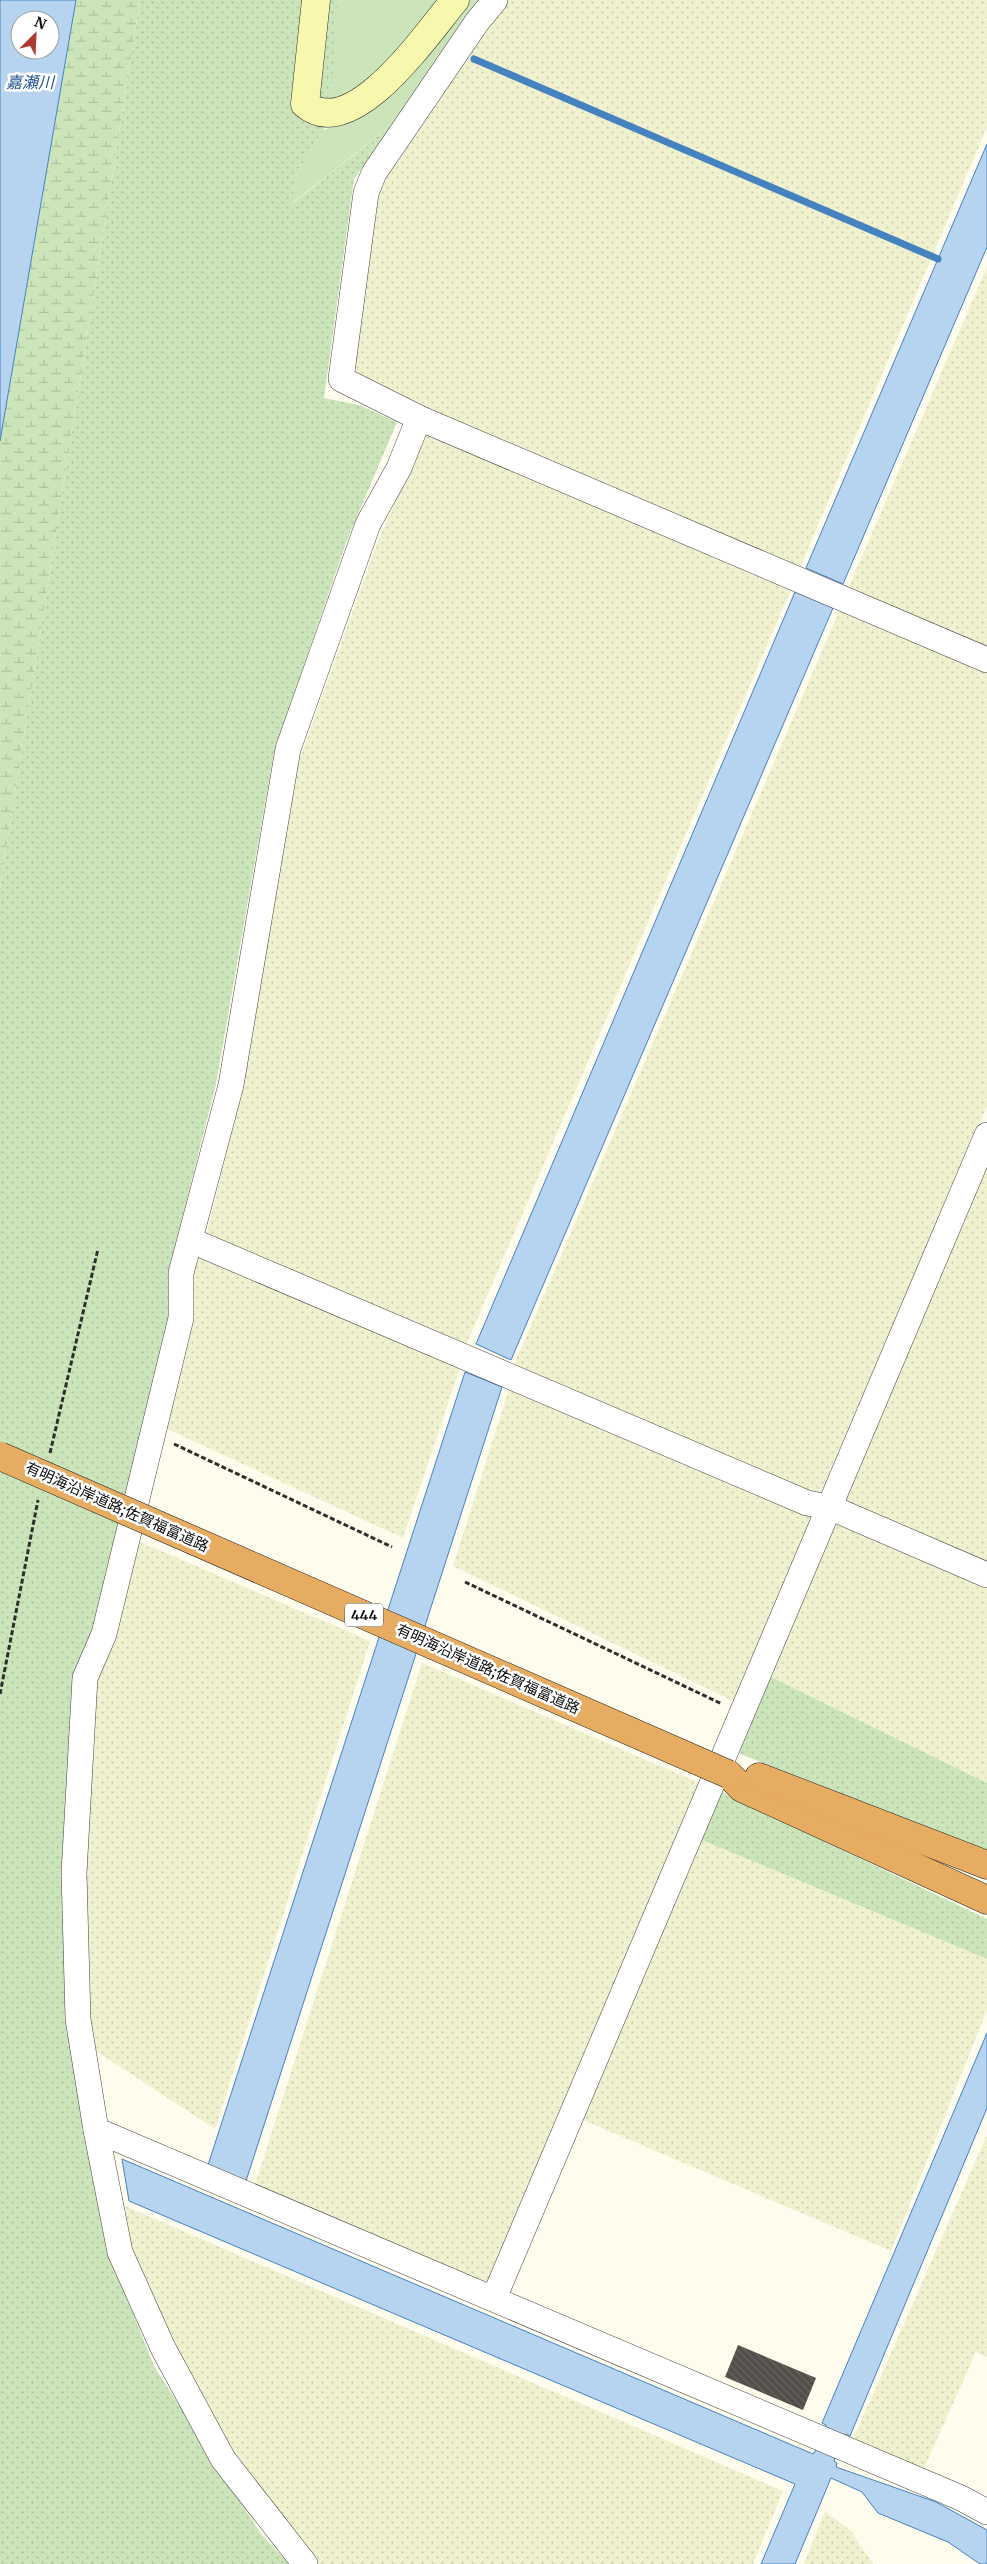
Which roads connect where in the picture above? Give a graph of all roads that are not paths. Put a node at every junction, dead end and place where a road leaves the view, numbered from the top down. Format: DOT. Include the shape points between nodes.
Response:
graph roads {
  1 [pos="316,0"];
  2 [pos="455,0"];
  3 [pos="495,0"];
  4 [pos="419,418"];
  5 [pos="987,660"];
  6 [pos="987,1135"];
  7 [pos="190,1240"];
  8 [pos="0,1456"];
  9 [pos="829,1506"];
  10 [pos="987,1575"];
  11 [pos="728,1774"];
  12 [pos="987,1866"];
  13 [pos="987,1900"];
  14 [pos="96,2130"];
  15 [pos="494,2298"];
  16 [pos="987,2512"];
  17 [pos="305,2564"];
  1 -- 2 [label="street" via="305,104 314,113 338,113 364,100 399,68"];
  3 -- 4 [label="street" via="476,22 374,173 366,193 341,379"];
  4 -- 5 [label="street"];
  4 -- 7 [label="street" via="399,468 368,524 288,749 231,1085"];
  6 -- 9 [label="street"];
  7 -- 9 [label="street" via="807,1503"];
  7 -- 14 [label="street" via="181,1273 181,1318 104,1634 85,1678 74,1873 78,2020"];
  8 -- 11 [label="highway, 有明海沿岸道路;佐賀福富道路 / 444, bridge"];
  9 -- 10 [label="street"];
  9 -- 15 [label="street"];
  11 -- 12 [label="highway" via="748,1773"];
  11 -- 13 [label="highway" via="742,1788"];
  14 -- 15 [label="street"];
  14 -- 17 [label="street" via="120,2252 164,2348 222,2459"];
  15 -- 16 [label="street" via="962,2498"];
}
